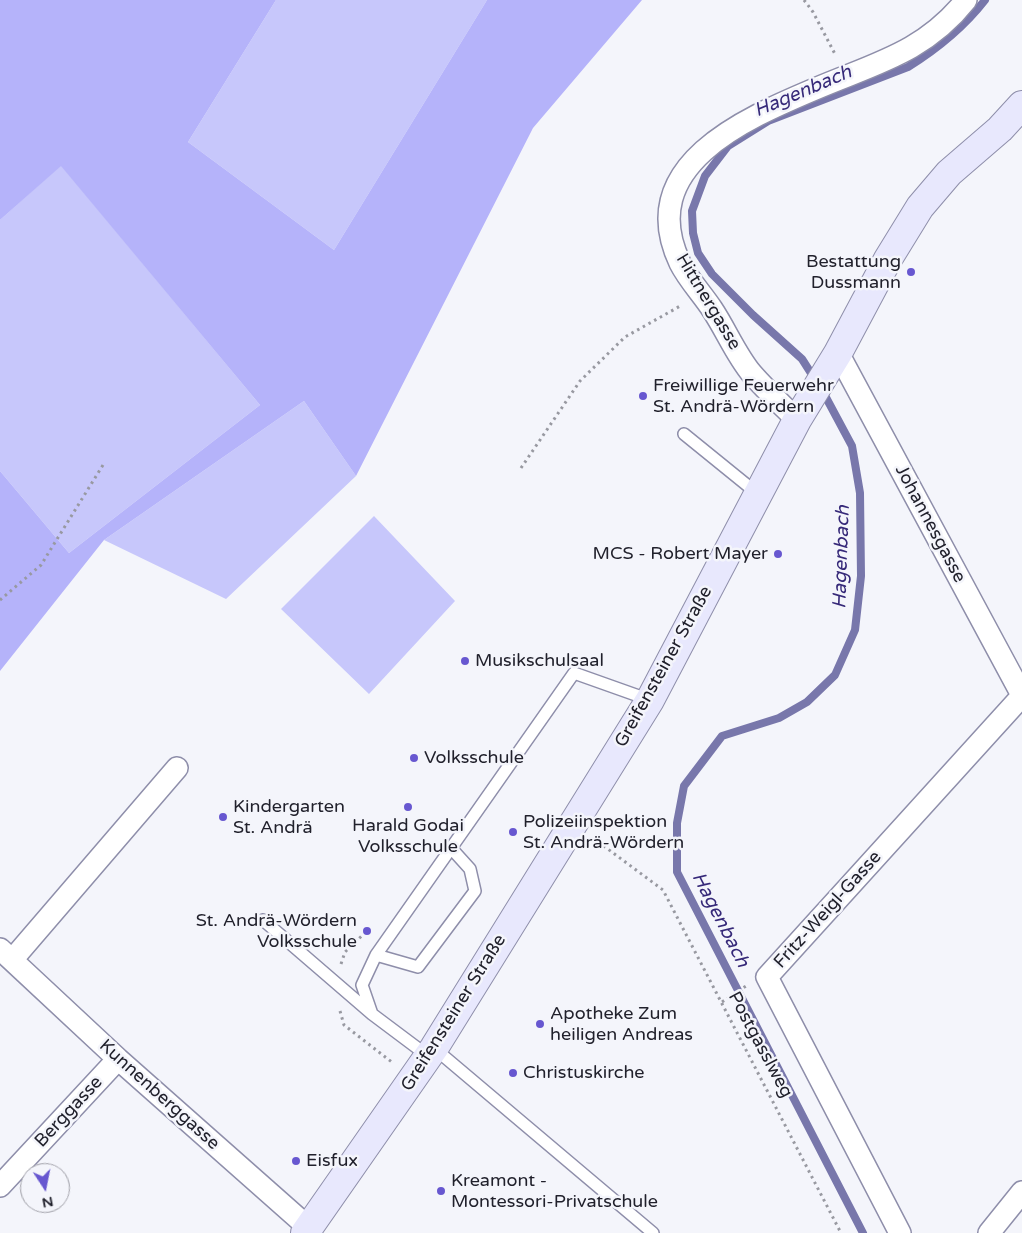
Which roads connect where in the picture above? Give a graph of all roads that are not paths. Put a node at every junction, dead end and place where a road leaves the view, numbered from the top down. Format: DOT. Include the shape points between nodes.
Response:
graph roads {
  1 [pos="966,0"];
  2 [pos="1022,105"];
  3 [pos="833,363"];
  4 [pos="797,420"];
  5 [pos="684,434"];
  6 [pos="758,494"];
  7 [pos="1022,696"];
  8 [pos="650,700"];
  9 [pos="177,768"];
  10 [pos="451,848"];
  11 [pos="263,920"];
  12 [pos="6,955"];
  13 [pos="376,955"];
  14 [pos="372,1014"];
  15 [pos="431,1052"];
  16 [pos="118,1059"];
  17 [pos="0,1186"];
  18 [pos="1022,1192"];
  19 [pos="307,1231"];
  20 [pos="654,1233"];
  21 [pos="900,1233"];
  22 [pos="988,1233"];
  1 -- 4 [label="street, Hittnergasse" via="920,42 897,57 755,115 719,138 691,163 676,186 668,212 680,263 751,373"];
  2 -- 3 [label="main road, Greifensteiner Straße" via="1000,129 949,173 920,206"];
  3 -- 4 [label="main road, Greifensteiner Straße"];
  3 -- 7 [label="street, Johannesgasse"];
  4 -- 6 [label="main road, Greifensteiner Straße"];
  5 -- 6 [label="lane"];
  6 -- 8 [label="main road, Greifensteiner Straße"];
  7 -- 21 [label="street, Fritz-Weigl-Gasse" via="767,977"];
  8 -- 10 [label="lane" via="574,673"];
  8 -- 15 [label="main road, Greifensteiner Straße"];
  9 -- 12 [label="street, Kunnenberggasse"];
  10 -- 13 [label="lane"];
  10 -- 13 [label="lane" via="470,869 475,891 418,967"];
  11 -- 14 [label="lane"];
  12 -- 16 [label="street, Kunnenberggasse"];
  13 -- 14 [label="lane" via="362,985"];
  14 -- 15 [label="lane"];
  15 -- 19 [label="main road, Greifensteiner Straße"];
  15 -- 20 [label="lane"];
  16 -- 17 [label="street, Berggasse"];
  16 -- 19 [label="street, Kunnenberggasse"];
  18 -- 22 [label="street"];
}
